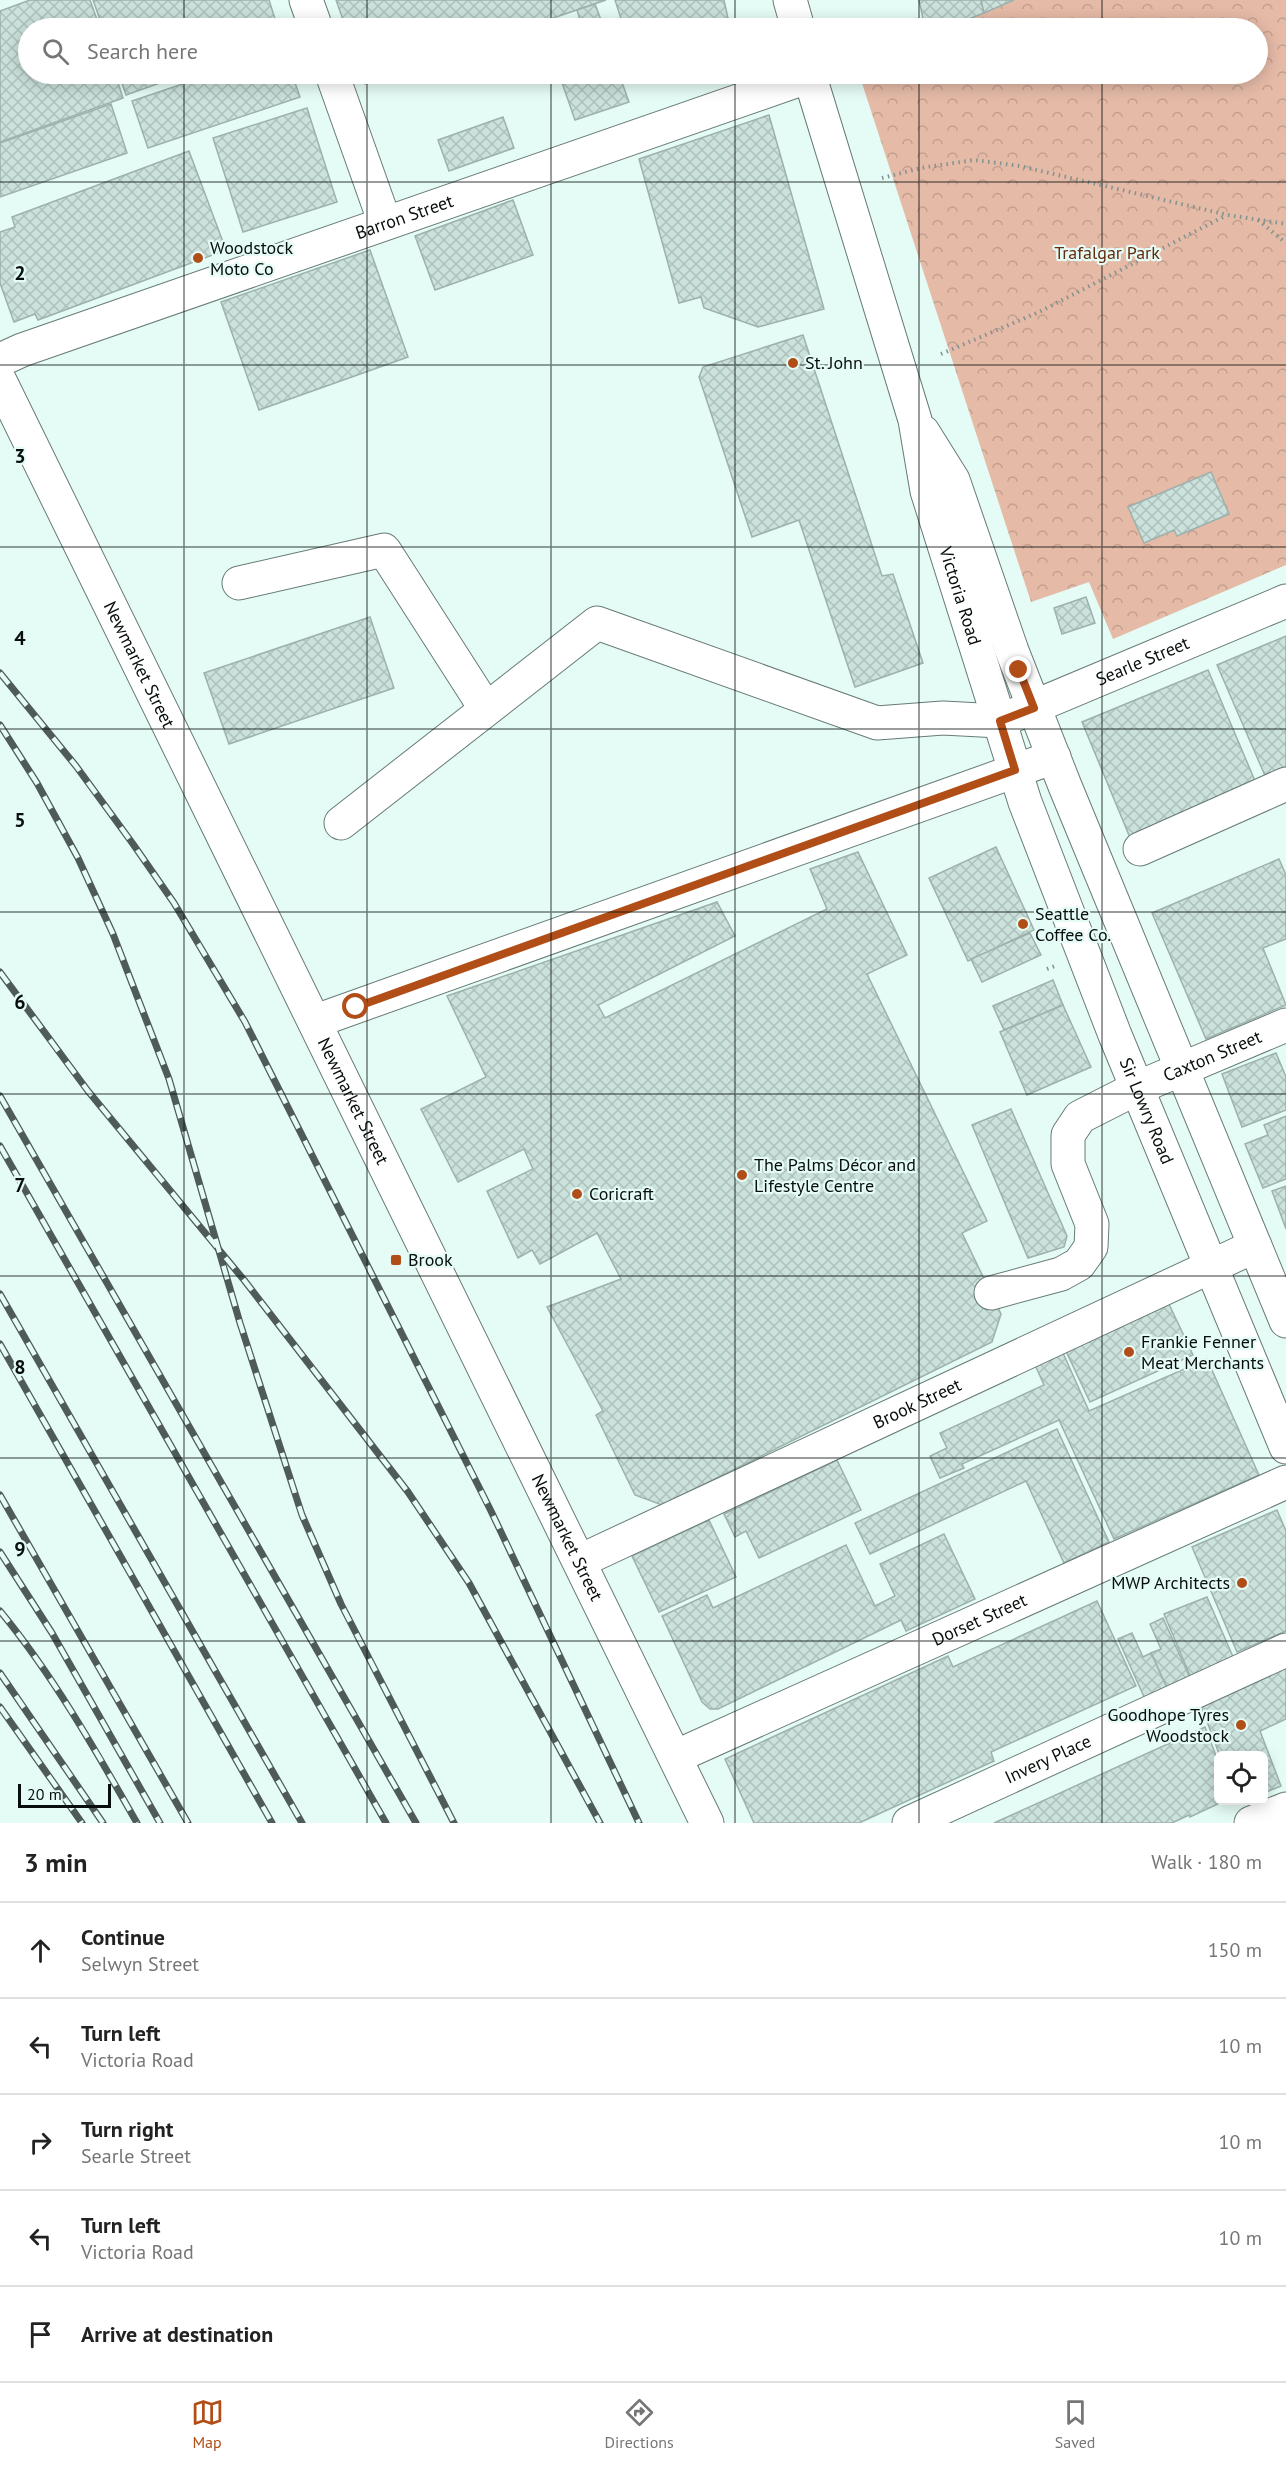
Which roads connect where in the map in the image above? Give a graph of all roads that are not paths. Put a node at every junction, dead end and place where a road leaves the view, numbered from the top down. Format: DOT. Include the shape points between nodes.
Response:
graph roads {
  1 [pos="790,0"];
  2 [pos="795,18"];
  3 [pos="336,84"];
  4 [pos="784,84"];
  5 [pos="813,84"];
  6 [pos="385,223"];
  7 [pos="0,360"];
  8 [pos="0,381"];
  9 [pos="915,420"];
  10 [pos="238,583"];
  11 [pos="1286,601"];
  12 [pos="1034,708"];
  13 [pos="486,709"];
  14 [pos="1000,721"];
  15 [pos="1054,757"];
  16 [pos="1015,770"];
  17 [pos="1283,792"];
  18 [pos="341,823"];
  19 [pos="1140,849"];
  20 [pos="316,1021"];
  21 [pos="1286,1025"];
  22 [pos="1182,1070"];
  23 [pos="1137,1088"];
  24 [pos="1255,1246"];
  25 [pos="1211,1266"];
  26 [pos="991,1293"];
  27 [pos="1286,1321"];
  28 [pos="1286,1447"];
  29 [pos="1286,1482"];
  30 [pos="580,1561"];
  31 [pos="1286,1650"];
  32 [pos="675,1757"];
  33 [pos="1286,1809"];
  34 [pos="707,1823"];
  35 [pos="909,1823"];
  36 [pos="1251,1823"];
  1 -- 2 [label="street"];
  3 -- 6 [label="street"];
  4 -- 6 [label="street, Barron Street"];
  5 -- 9 [label="street, Victoria Road"];
  6 -- 7 [label="street, Barron Street"];
  8 -- 20 [label="street, Newmarket Street"];
  9 -- 12 [label="street, Victoria Road" via="953,480"];
  9 -- 14 [label="street, Victoria Road" via="927,491"];
  10 -- 13 [label="street" via="384,550"];
  11 -- 12 [label="street, Searle Street"];
  12 -- 14 [label="street, Searle Street"];
  12 -- 15 [label="street"];
  13 -- 14 [label="street" via="597,622 877,723 943,718"];
  13 -- 18 [label="street"];
  14 -- 16 [label="street, Victoria Road"];
  15 -- 16 [label="street"];
  15 -- 22 [label="street"];
  16 -- 20 [label="street"];
  16 -- 23 [label="street, Sir Lowry Road"];
  17 -- 19 [label="street"];
  20 -- 30 [label="street, Newmarket Street"];
  21 -- 22 [label="street, Caxton Street"];
  22 -- 23 [label="street, Caxton Street"];
  22 -- 24 [label="street"];
  23 -- 25 [label="street, Sir Lowry Road"];
  23 -- 26 [label="street, Caxton Street" via="1080,1117 1068,1135 1068,1164 1092,1224 1091,1247 1079,1264 1061,1274"];
  24 -- 25 [label="street, Brook Street"];
  24 -- 27 [label="street"];
  25 -- 28 [label="street, Sir Lowry Road"];
  25 -- 30 [label="street, Brook Street"];
  29 -- 32 [label="street, Dorset Street"];
  30 -- 32 [label="street, Newmarket Street"];
  31 -- 35 [label="street, Invery Place"];
  32 -- 34 [label="street, Newmarket Street"];
  33 -- 36 [label="street"];
}
